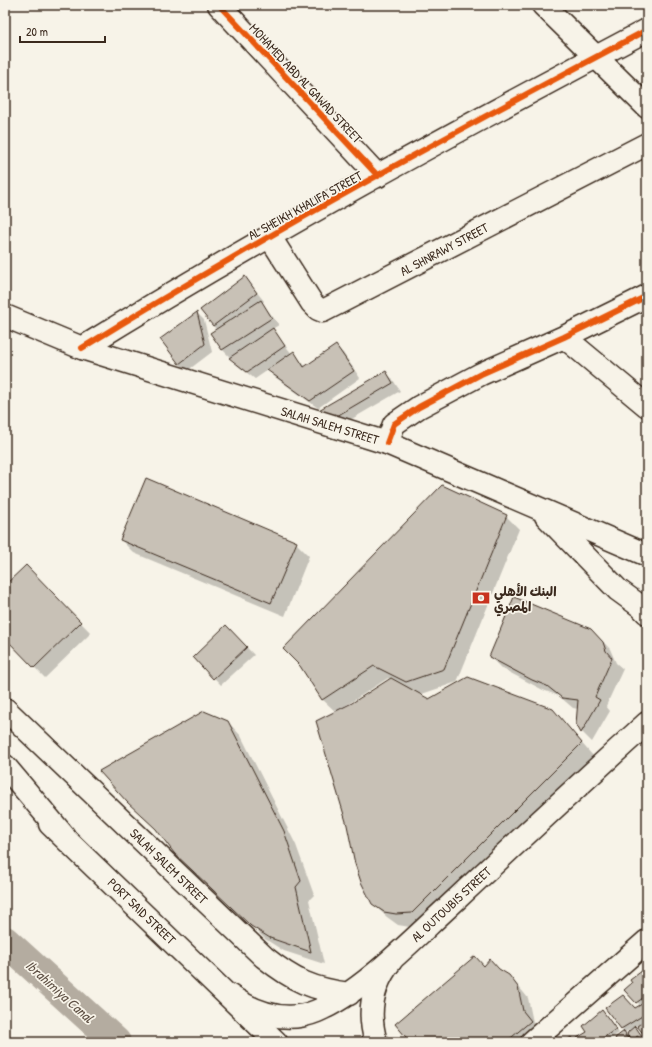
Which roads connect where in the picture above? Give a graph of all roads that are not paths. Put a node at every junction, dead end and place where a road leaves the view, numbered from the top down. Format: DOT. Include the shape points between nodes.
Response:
graph roads {
  1 [pos="219,5"];
  2 [pos="543,5"];
  3 [pos="647,30"];
  4 [pos="597,57"];
  5 [pos="647,108"];
  6 [pos="647,144"];
  7 [pos="378,176"];
  8 [pos="270,237"];
  9 [pos="647,296"];
  10 [pos="5,316"];
  11 [pos="564,337"];
  12 [pos="82,348"];
  13 [pos="647,406"];
  14 [pos="387,443"];
  15 [pos="538,507"];
  16 [pos="647,555"];
  17 [pos="647,613"];
  18 [pos="5,709"];
  19 [pos="647,723"];
  20 [pos="5,766"];
  21 [pos="5,782"];
  22 [pos="64,836"];
  23 [pos="647,941"];
  24 [pos="394,956"];
  25 [pos="349,994"];
  26 [pos="229,995"];
  27 [pos="276,1042"];
  28 [pos="376,1042"];
  29 [pos="532,1042"];
  1 -- 7 [label="main road, MOHAMED ABD AL GAWAD STREET"];
  2 -- 4 [label="main road"];
  3 -- 4 [label="main road, AL SHEIKH KHALIFA STREET"];
  4 -- 5 [label="main road"];
  4 -- 7 [label="main road, AL SHEIKH KHALIFA STREET"];
  6 -- 8 [label="main road, AL SHNRAWY STREET" via="324,311 312,303"];
  7 -- 8 [label="main road, AL SHEIKH KHALIFA STREET"];
  8 -- 12 [label="main road, AL SHEIKH KHALIFA STREET" via="176,290"];
  9 -- 11 [label="main road"];
  10 -- 12 [label="main road, SALAH SALEM STREET"];
  11 -- 13 [label="main road"];
  11 -- 14 [label="main road" via="481,374 419,407 394,424"];
  12 -- 14 [label="main road, SALAH SALEM STREET"];
  14 -- 15 [label="main road, SALAH SALEM STREET"];
  15 -- 16 [label="main road, SALAH SALEM STREET"];
  15 -- 17 [label="main road" via="618,590"];
  18 -- 25 [label="main road, SALAH SALEM STREET" via="282,972 303,983"];
  19 -- 24 [label="main road, AL OUTOUBIS STREET"];
  20 -- 22 [label="main road"];
  21 -- 22 [label="main road, PORT SAID STREET"];
  22 -- 26 [label="main road, PORT SAID STREET"];
  23 -- 29 [label="main road"];
  24 -- 25 [label="main road, AL OUTOUBIS STREET"];
  24 -- 28 [label="main road" via="382,972 374,991 371,1010 372,1030"];
  25 -- 26 [label="main road, AL OUTOUBIS STREET" via="316,1012 298,1016 261,1013 244,1006"];
  26 -- 27 [label="main road, PORT SAID STREET"];
}
